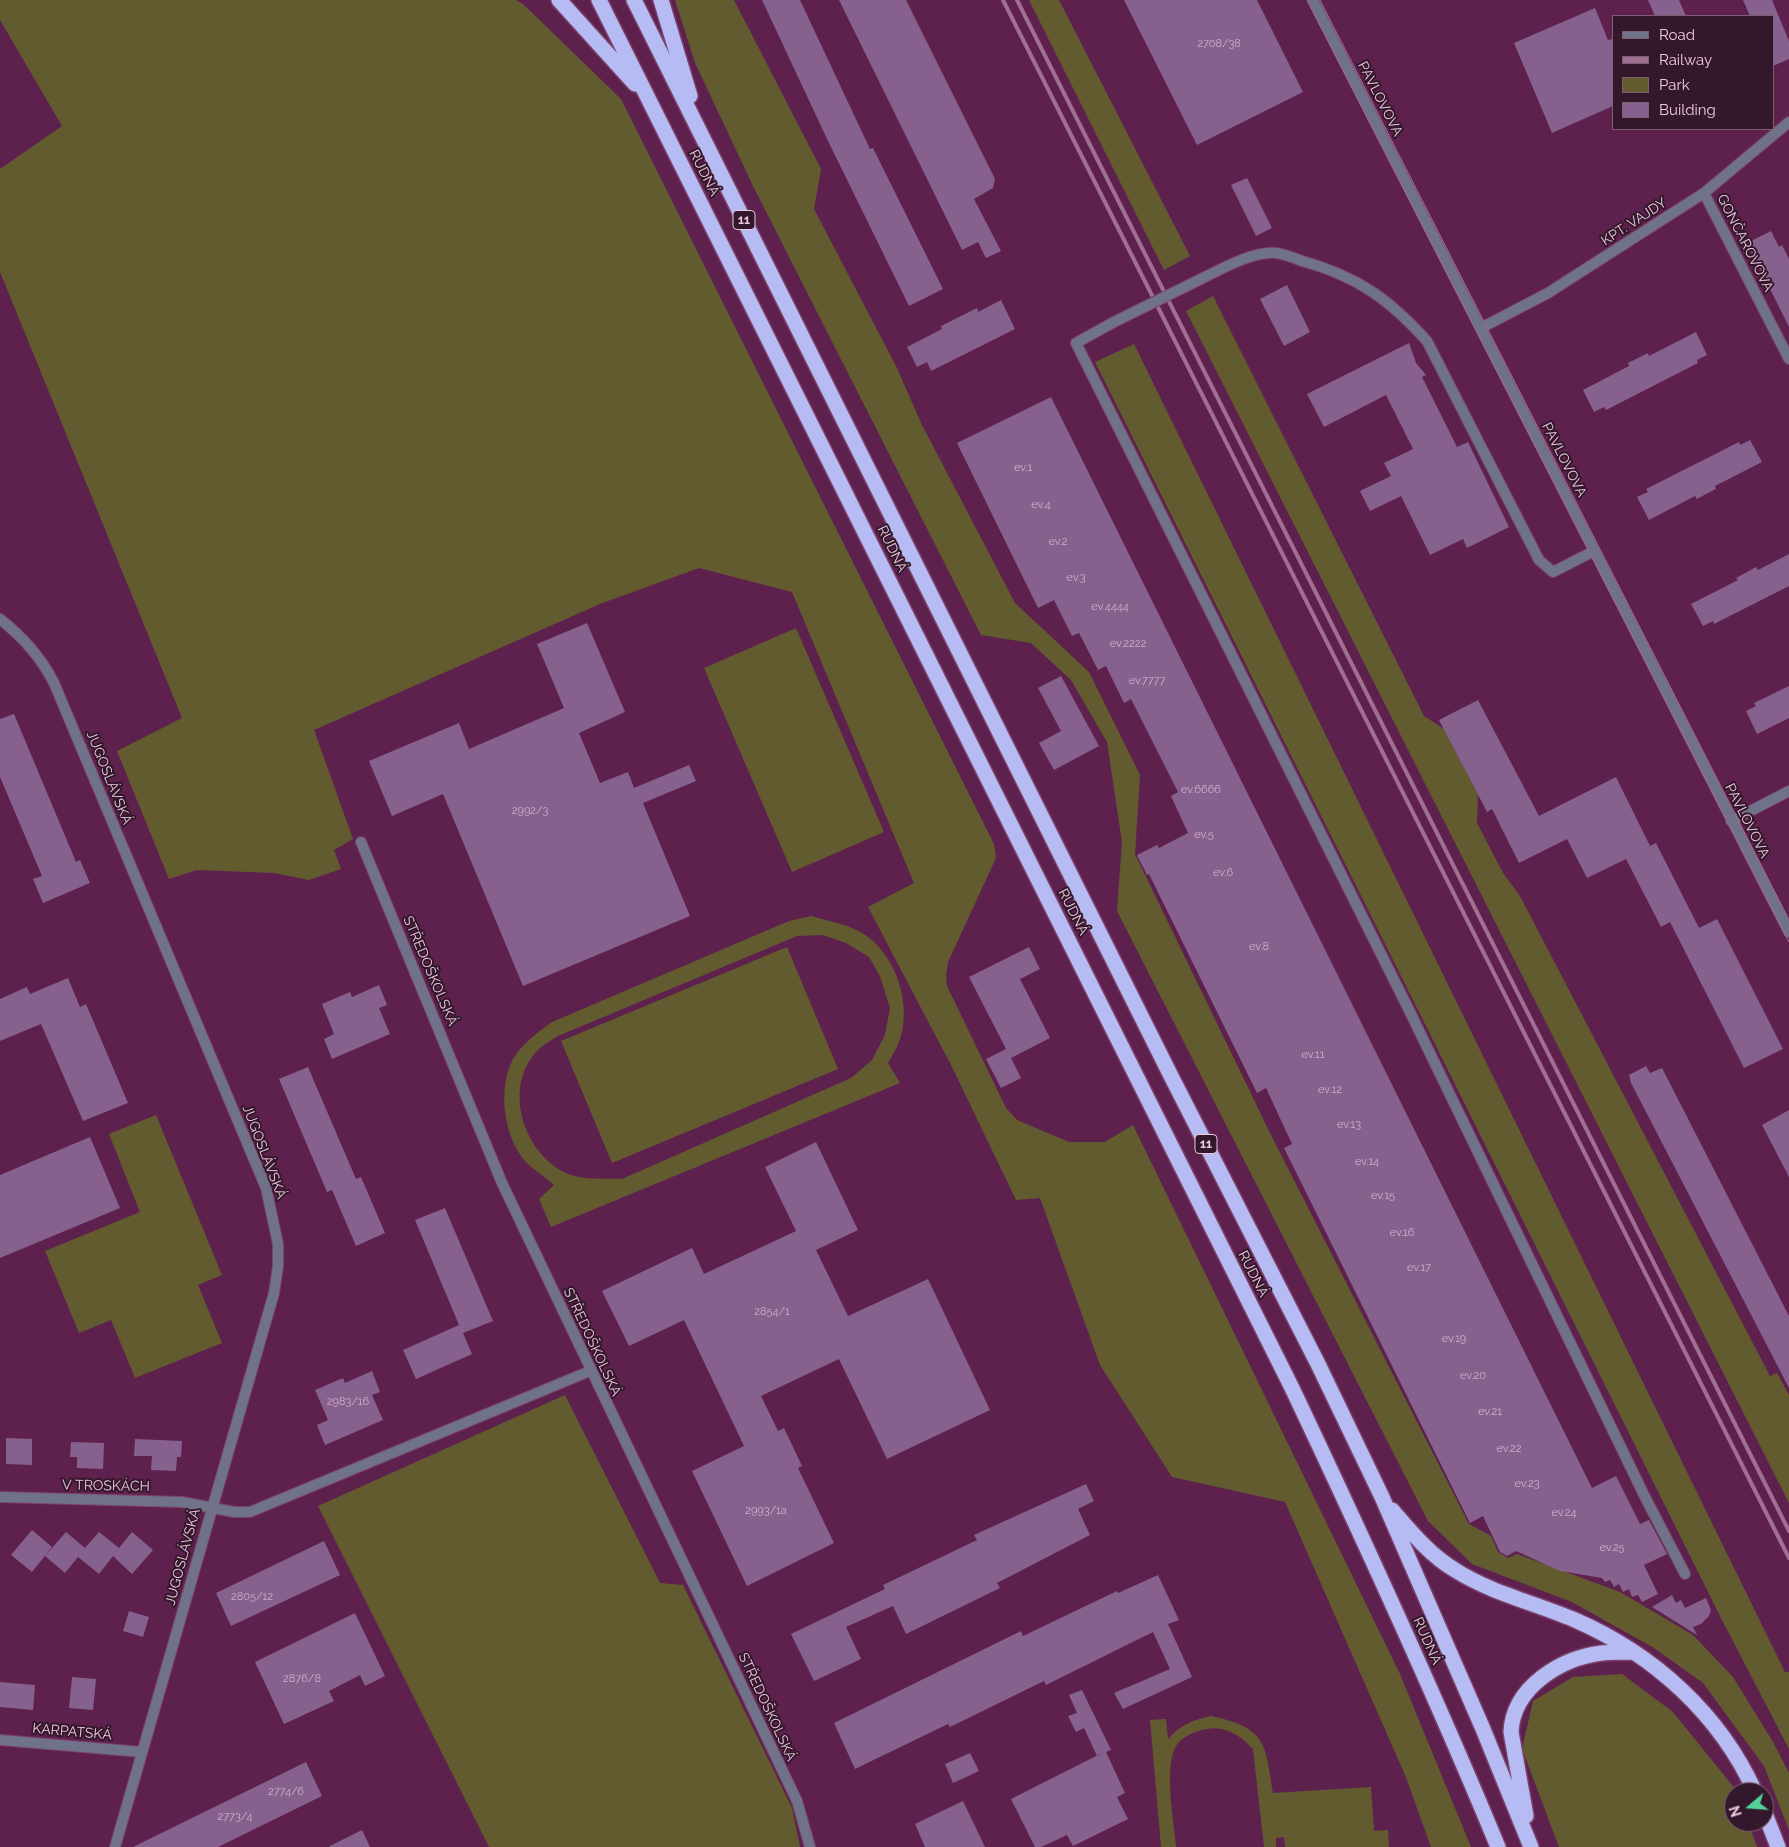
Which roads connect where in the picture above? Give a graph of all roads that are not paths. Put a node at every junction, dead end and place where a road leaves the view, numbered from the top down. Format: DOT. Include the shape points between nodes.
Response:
graph roads {
  1 [pos="559,0"];
  2 [pos="599,0"];
  3 [pos="634,0"];
  4 [pos="661,0"];
  5 [pos="1314,0"];
  6 [pos="651,102"];
  7 [pos="1789,122"];
  8 [pos="702,136"];
  9 [pos="1704,193"];
  10 [pos="1481,328"];
  11 [pos="1789,360"];
  12 [pos="1594,551"];
  13 [pos="0,620"];
  14 [pos="1789,791"];
  15 [pos="1731,821"];
  16 [pos="361,842"];
  17 [pos="1789,932"];
  18 [pos="590,1371"];
  19 [pos="0,1497"];
  20 [pos="1382,1497"];
  21 [pos="211,1506"];
  22 [pos="1685,1574"];
  23 [pos="1633,1652"];
  24 [pos="0,1740"];
  25 [pos="142,1752"];
  26 [pos="1749,1782"];
  27 [pos="1772,1832"];
  28 [pos="115,1847"];
  29 [pos="810,1847"];
  30 [pos="1498,1847"];
  31 [pos="1531,1847"];
  32 [pos="1778,1847"];
  1 -- 6 [label="highway"];
  2 -- 6 [label="highway, RUDNÁ / 11"];
  3 -- 8 [label="highway, RUDNÁ / 11"];
  4 -- 8 [label="highway"];
  5 -- 10 [label="street, PAVLOVOVA"];
  6 -- 30 [label="highway, RUDNÁ / 11" via="1292,1388 1454,1740"];
  7 -- 9 [label="street, KPT. VAJDY"];
  8 -- 20 [label="highway, RUDNÁ / 11"];
  9 -- 10 [label="street, KPT. VAJDY" via="1548,292"];
  9 -- 11 [label="street, GONČAROVOVA"];
  10 -- 12 [label="street, PAVLOVOVA"];
  12 -- 15 [label="street, PAVLOVOVA"];
  12 -- 22 [label="street, bridge" via="1553,572 1539,560 1427,341 1400,311 1362,284 1319,266 1275,253 1231,264 1076,342 1409,1010"];
  13 -- 21 [label="street, JUGOSLÁVSKÁ" via="28,643 54,683 266,1188 275,1222 279,1255 274,1293"];
  14 -- 15 [label="street"];
  15 -- 17 [label="street, PAVLOVOVA"];
  16 -- 18 [label="street, STŘEDOŠKOLSKÁ" via="502,1183"];
  18 -- 21 [label="street, V TROSKÁCH" via="256,1510 239,1513"];
  18 -- 29 [label="street, STŘEDOŠKOLSKÁ" via="797,1801"];
  19 -- 21 [label="street, V TROSKÁCH" via="182,1502"];
  20 -- 23 [label="highway" via="1422,1543 1456,1571 1576,1620"];
  20 -- 31 [label="highway, RUDNÁ / 11"];
  21 -- 25 [label="street, JUGOSLÁVSKÁ"];
  23 -- 26 [label="highway" via="1662,1671 1690,1698 1722,1737"];
  23 -- 31 [label="highway" via="1602,1653 1573,1660 1537,1682 1518,1703 1512,1719 1512,1744"];
  24 -- 25 [label="street, KARPATSKÁ"];
  25 -- 28 [label="street, JUGOSLÁVSKÁ"];
  27 -- 32 [label="highway"];
}
